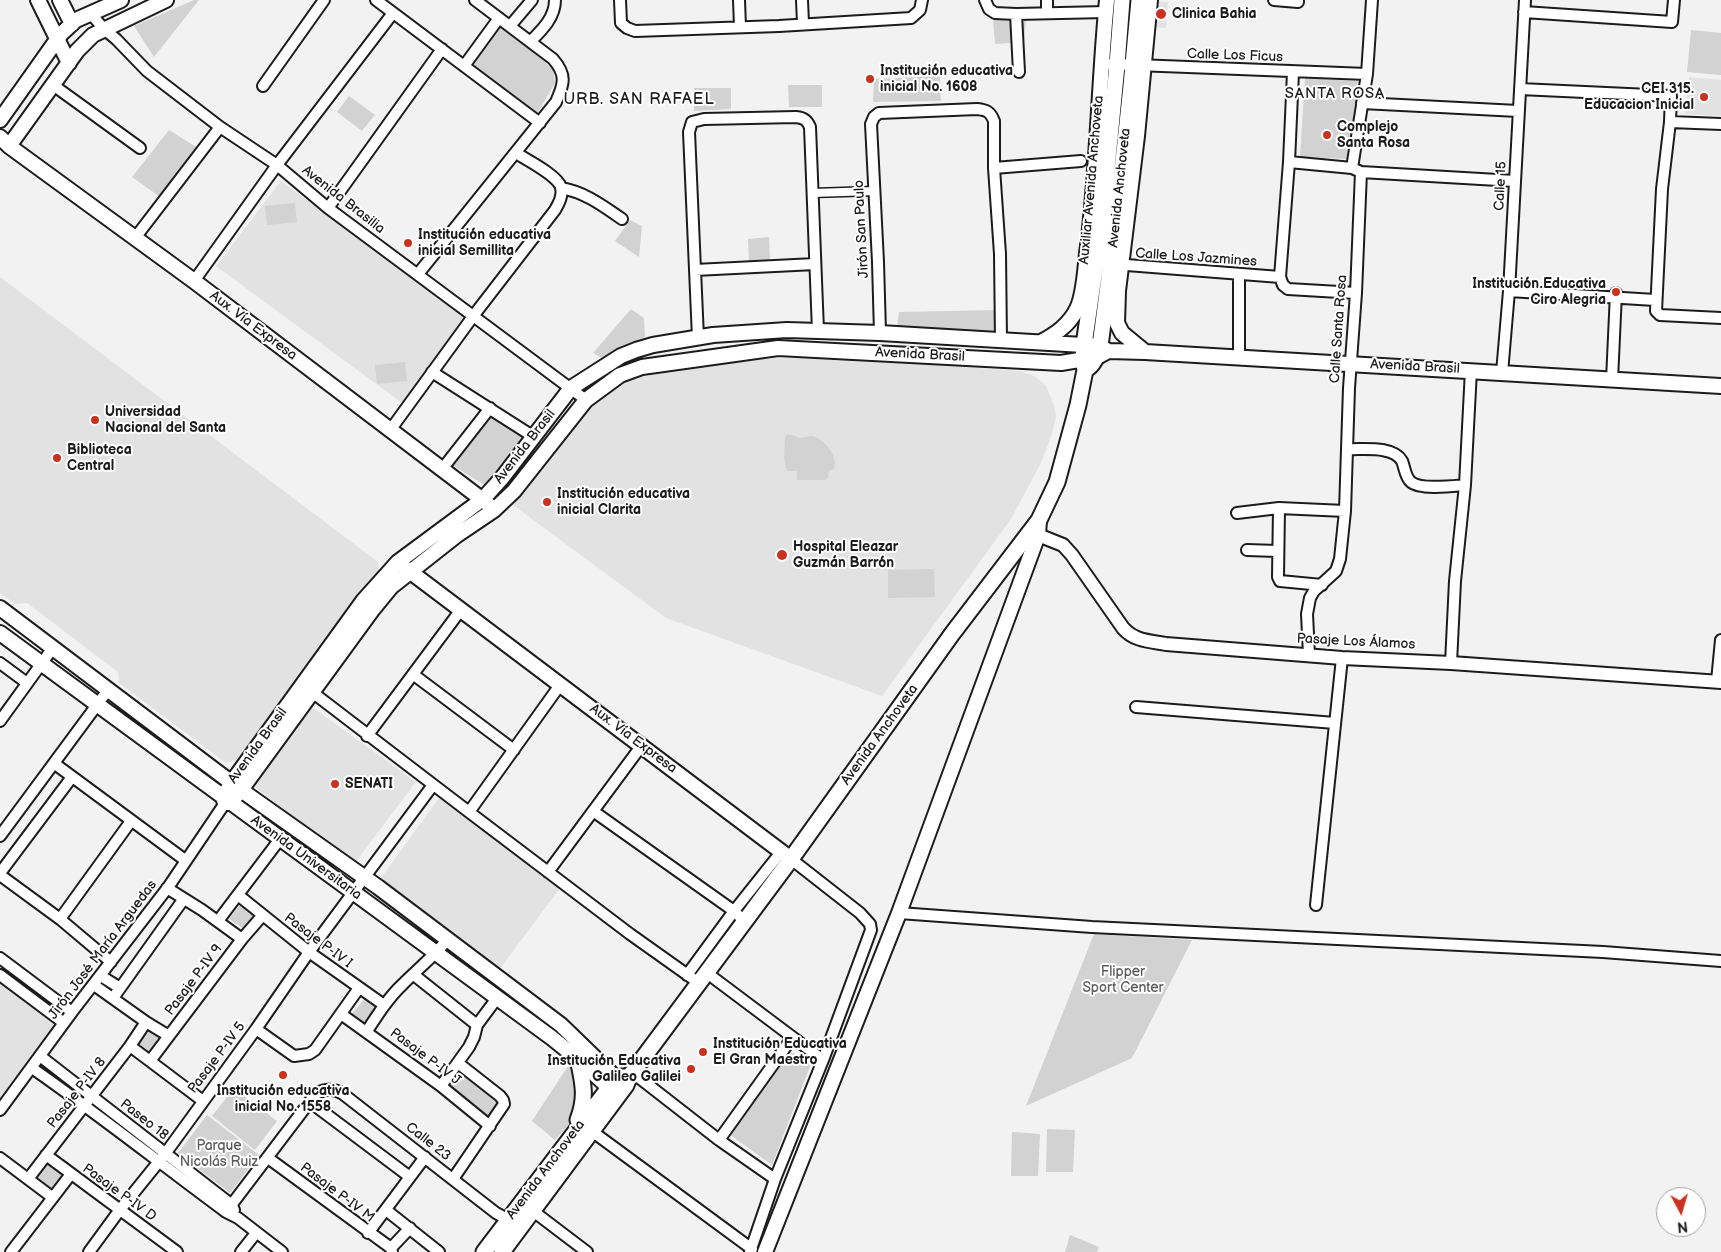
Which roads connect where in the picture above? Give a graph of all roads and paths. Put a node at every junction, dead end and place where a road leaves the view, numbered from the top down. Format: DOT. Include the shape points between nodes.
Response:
graph roads {
  1 [pos="38,0"];
  2 [pos="60,0"];
  3 [pos="121,0"];
  4 [pos="166,0"];
  5 [pos="324,0"];
  6 [pos="376,0"];
  7 [pos="475,0"];
  8 [pos="532,0"];
  9 [pos="555,0"];
  10 [pos="620,0"];
  11 [pos="739,0"];
  12 [pos="802,0"];
  13 [pos="922,0"];
  14 [pos="985,0"];
  15 [pos="1047,0"];
  16 [pos="1122,0"];
  17 [pos="1139,0"];
  18 [pos="1150,0"];
  19 [pos="1274,0"];
  20 [pos="1372,0"];
  21 [pos="1525,0"];
  22 [pos="1674,0"];
  23 [pos="1298,1"];
  24 [pos="1107,6"];
  25 [pos="1524,12"];
  26 [pos="393,13"];
  27 [pos="1047,13"];
  28 [pos="91,14"];
  29 [pos="1016,14"];
  30 [pos="499,18"];
  31 [pos="802,23"];
  32 [pos="72,24"];
  33 [pos="510,26"];
  34 [pos="740,27"];
  35 [pos="98,32"];
  36 [pos="57,40"];
  37 [pos="531,41"];
  38 [pos="442,50"];
  39 [pos="69,63"];
  40 [pos="1101,63"];
  41 [pos="1117,65"];
  42 [pos="464,66"];
  43 [pos="1138,66"];
  44 [pos="1019,72"];
  45 [pos="1293,72"];
  46 [pos="1367,74"];
  47 [pos="53,85"];
  48 [pos="263,86"];
  49 [pos="1520,89"];
  50 [pos="1362,103"];
  51 [pos="1518,111"];
  52 [pos="0,120"];
  53 [pos="1670,122"];
  54 [pos="540,123"];
  55 [pos="1721,124"];
  56 [pos="220,126"];
  57 [pos="5,141"];
  58 [pos="140,148"];
  59 [pos="516,153"];
  60 [pos="1081,161"];
  61 [pos="1290,162"];
  62 [pos="276,165"];
  63 [pos="994,168"];
  64 [pos="1356,170"];
  65 [pos="1515,181"];
  66 [pos="561,188"];
  67 [pos="874,191"];
  68 [pos="812,193"];
  69 [pos="328,208"];
  70 [pos="622,219"];
  71 [pos="136,238"];
  72 [pos="815,264"];
  73 [pos="1116,265"];
  74 [pos="695,270"];
  75 [pos="418,274"];
  76 [pos="1239,275"];
  77 [pos="1280,277"];
  78 [pos="194,281"];
  79 [pos="1509,291"];
  80 [pos="1356,293"];
  81 [pos="1616,295"];
  82 [pos="1655,300"];
  83 [pos="474,315"];
  84 [pos="1721,318"];
  85 [pos="818,331"];
  86 [pos="880,333"];
  87 [pos="698,338"];
  88 [pos="1001,340"];
  89 [pos="1042,342"];
  90 [pos="653,345"];
  91 [pos="1145,352"];
  92 [pos="1093,355"];
  93 [pos="1239,356"];
  94 [pos="1351,363"];
  95 [pos="658,364"];
  96 [pos="1471,370"];
  97 [pos="432,372"];
  98 [pos="1502,373"];
  99 [pos="1612,380"];
  100 [pos="1721,386"];
  101 [pos="571,388"];
  102 [pos="586,400"];
  103 [pos="490,408"];
  104 [pos="391,429"];
  105 [pos="534,437"];
  106 [pos="1347,449"];
  107 [pos="443,468"];
  108 [pos="1465,485"];
  109 [pos="483,499"];
  110 [pos="1279,508"];
  111 [pos="494,510"];
  112 [pos="1345,511"];
  113 [pos="1237,513"];
  114 [pos="1038,528"];
  115 [pos="1247,550"];
  116 [pos="1277,551"];
  117 [pos="398,562"];
  118 [pos="410,572"];
  119 [pos="1322,585"];
  120 [pos="0,608"];
  121 [pos="460,611"];
  122 [pos="0,633"];
  123 [pos="1721,640"];
  124 [pos="52,649"];
  125 [pos="1309,655"];
  126 [pos="1342,658"];
  127 [pos="0,663"];
  128 [pos="1451,663"];
  129 [pos="41,664"];
  130 [pos="414,675"];
  131 [pos="1719,682"];
  132 [pos="27,683"];
  133 [pos="560,685"];
  134 [pos="108,690"];
  135 [pos="312,692"];
  136 [pos="98,704"];
  137 [pos="1136,707"];
  138 [pos="0,721"];
  139 [pos="1335,722"];
  140 [pos="367,736"];
  141 [pos="642,745"];
  142 [pos="514,750"];
  143 [pos="55,764"];
  144 [pos="72,777"];
  145 [pos="236,786"];
  146 [pos="433,786"];
  147 [pos="226,801"];
  148 [pos="593,811"];
  149 [pos="469,812"];
  150 [pos="132,820"];
  151 [pos="0,836"];
  152 [pos="280,839"];
  153 [pos="786,855"];
  154 [pos="185,860"];
  155 [pos="548,872"];
  156 [pos="0,874"];
  157 [pos="364,878"];
  158 [pos="167,888"];
  159 [pos="353,893"];
  160 [pos="238,895"];
  161 [pos="183,900"];
  162 [pos="1316,905"];
  163 [pos="899,913"];
  164 [pos="262,916"];
  165 [pos="739,916"];
  166 [pos="60,919"];
  167 [pos="218,921"];
  168 [pos="242,939"];
  169 [pos="448,939"];
  170 [pos="309,952"];
  171 [pos="437,953"];
  172 [pos="0,958"];
  173 [pos="1721,961"];
  174 [pos="111,962"];
  175 [pos="0,975"];
  176 [pos="414,975"];
  177 [pos="102,976"];
  178 [pos="698,977"];
  179 [pos="94,985"];
  180 [pos="120,988"];
  181 [pos="359,988"];
  182 [pos="113,998"];
  183 [pos="497,998"];
  184 [pos="384,1005"];
  185 [pos="72,1012"];
  186 [pos="341,1014"];
  187 [pos="146,1022"];
  188 [pos="64,1023"];
  189 [pos="477,1025"];
  190 [pos="256,1029"];
  191 [pos="367,1031"];
  192 [pos="169,1036"];
  193 [pos="792,1038"];
  194 [pos="130,1046"];
  195 [pos="40,1056"];
  196 [pos="578,1058"];
  197 [pos="823,1060"];
  198 [pos="150,1062"];
  199 [pos="458,1063"];
  200 [pos="32,1068"];
  201 [pos="622,1083"];
  202 [pos="441,1086"];
  203 [pos="88,1101"];
  204 [pos="203,1101"];
  205 [pos="310,1102"];
  206 [pos="0,1110"];
  207 [pos="490,1126"];
  208 [pos="574,1132"];
  209 [pos="593,1132"];
  210 [pos="719,1140"];
  211 [pos="165,1154"];
  212 [pos="46,1155"];
  213 [pos="426,1157"];
  214 [pos="0,1158"];
  215 [pos="268,1158"];
  216 [pos="159,1163"];
  217 [pos="71,1174"];
  218 [pos="410,1177"];
  219 [pos="28,1179"];
  220 [pos="454,1179"];
  221 [pos="775,1180"];
  222 [pos="52,1197"];
  223 [pos="229,1209"];
  224 [pos="386,1210"];
  225 [pos="119,1211"];
  226 [pos="533,1211"];
  227 [pos="509,1220"];
  228 [pos="410,1228"];
  229 [pos="256,1233"];
  230 [pos="368,1233"];
  231 [pos="166,1249"];
  232 [pos="247,1250"];
  233 [pos="392,1250"];
  234 [pos="756,1251"];
  235 [pos="12,1252"];
  236 [pos="89,1252"];
  237 [pos="177,1252"];
  238 [pos="282,1252"];
  239 [pos="440,1252"];
  240 [pos="484,1252"];
  241 [pos="502,1252"];
  242 [pos="587,1252"];
  1 -- 36 [label="main road"];
  2 -- 32 [label="main road"];
  3 -- 28 [label="main road"];
  4 -- 35 [label="main road"];
  5 -- 48 [label="street"];
  6 -- 26 [label="street"];
  7 -- 30 [label="street"];
  8 -- 33 [label="street"];
  9 -- 37 [label="street" via="553,16"];
  10 -- 34 [label="street" via="621,23 635,31"];
  11 -- 34 [label="street"];
  12 -- 31 [label="street"];
  13 -- 31 [label="street" via="920,10 911,18"];
  14 -- 29 [label="street" via="995,13"];
  15 -- 27 [label="street"];
  16 -- 41 [label="main road, Avenida Anchoveta"];
  17 -- 43 [label="main road, Avenida Anchoveta"];
  18 -- 43 [label="main road"];
  19 -- 23 [label="street"];
  20 -- 46 [label="street, Calle Santa Rosa"];
  21 -- 25 [label="street, Calle 15"];
  22 -- 25 [label="street" via="1672,22"];
  24 -- 27 [label="street"];
  24 -- 40 [label="main road, Auxiliar Avenida Anchoveta"];
  25 -- 49 [label="street, Calle 15"];
  26 -- 38 [label="street"];
  26 -- 62 [label="street"];
  27 -- 29 [label="street"];
  28 -- 32 [label="main road"];
  28 -- 35 [label="street, Avenida Brasilia"];
  29 -- 44 [label="street"];
  30 -- 33 [label="street"];
  30 -- 42 [label="street"];
  31 -- 34 [label="street"];
  32 -- 36 [label="main road"];
  33 -- 37 [label="street"];
  35 -- 39 [label="main road"];
  35 -- 56 [label="street, Avenida Brasilia" via="116,39 147,71"];
  36 -- 39 [label="main road"];
  36 -- 52 [label="main road"];
  37 -- 54 [label="street" via="560,68 564,84 556,102"];
  38 -- 42 [label="street"];
  38 -- 69 [label="street"];
  39 -- 47 [label="main road"];
  40 -- 41 [label="street, Calle Los Ficus"];
  40 -- 89 [label="main road, Auxiliar Avenida Anchoveta" via="1091,221 1078,307 1070,322"];
  41 -- 43 [label="street, Calle Los Ficus"];
  41 -- 92 [label="main road, Avenida Anchoveta"];
  42 -- 54 [label="street"];
  43 -- 45 [label="street, Calle Los Ficus"];
  43 -- 73 [label="main road, Avenida Anchoveta"];
  45 -- 46 [label="street, Calle Los Ficus"];
  45 -- 61 [label="street"];
  46 -- 50 [label="street, Calle Santa Rosa"];
  47 -- 57 [label="main road"];
  47 -- 58 [label="street"];
  49 -- 51 [label="street, Calle 15"];
  49 -- 53 [label="street" via="1671,96"];
  50 -- 51 [label="street"];
  50 -- 64 [label="street, Calle Santa Rosa"];
  51 -- 65 [label="street, Calle 15"];
  53 -- 55 [label="street"];
  53 -- 82 [label="street"];
  54 -- 59 [label="street"];
  56 -- 62 [label="street, Avenida Brasilia"];
  56 -- 71 [label="street"];
  57 -- 71 [label="main road, Aux. Vía Expresa"];
  59 -- 66 [label="street" via="550,175"];
  59 -- 75 [label="street"];
  60 -- 63 [label="street"];
  61 -- 64 [label="street"];
  61 -- 77 [label="street"];
  62 -- 69 [label="street, Avenida Brasilia"];
  62 -- 78 [label="street"];
  63 -- 67 [label="street, Jirón San Paulo" via="994,121 986,110 879,113 871,124"];
  63 -- 88 [label="street"];
  64 -- 65 [label="street"];
  64 -- 80 [label="street, Calle Santa Rosa"];
  65 -- 79 [label="street, Calle 15"];
  66 -- 70 [label="street" via="596,201"];
  66 -- 83 [label="street" via="561,200 555,210"];
  67 -- 68 [label="street"];
  67 -- 86 [label="street, Jirón San Paulo"];
  68 -- 72 [label="street"];
  68 -- 74 [label="street" via="810,127 803,118 704,118 692,122 689,132"];
  69 -- 75 [label="street, Avenida Brasilia"];
  71 -- 78 [label="main road, Aux. Vía Expresa"];
  72 -- 74 [label="street"];
  72 -- 85 [label="street"];
  73 -- 76 [label="street, Calle Los Jazmines"];
  73 -- 91 [label="main road" via="1117,323 1122,333"];
  73 -- 92 [label="main road, Avenida Anchoveta"];
  74 -- 87 [label="street"];
  75 -- 83 [label="street, Avenida Brasilia"];
  76 -- 77 [label="street, Calle Los Jazmines"];
  76 -- 93 [label="street"];
  77 -- 80 [label="street" via="1288,289"];
  78 -- 104 [label="main road, Aux. Vía Expresa"];
  79 -- 81 [label="street"];
  79 -- 98 [label="street, Calle 15"];
  80 -- 94 [label="street, Calle Santa Rosa"];
  81 -- 82 [label="street"];
  81 -- 99 [label="street"];
  82 -- 84 [label="street" via="1657,314"];
  83 -- 97 [label="street"];
  83 -- 101 [label="street, Avenida Brasilia"];
  85 -- 86 [label="main road, Avenida Brasil"];
  85 -- 87 [label="main road, Avenida Brasil" via="768,330"];
  86 -- 88 [label="main road, Avenida Brasil"];
  87 -- 90 [label="main road, Avenida Brasil"];
  88 -- 89 [label="main road, Avenida Brasil"];
  89 -- 92 [label="main road, Avenida Brasil"];
  90 -- 95 [label="main road"];
  90 -- 101 [label="main road, Avenida Brasil" via="622,356"];
  91 -- 92 [label="main road, Avenida Brasil"];
  91 -- 93 [label="main road, Avenida Brasil"];
  92 -- 95 [label="main road, Avenida Brasil" via="1061,363 778,348"];
  92 -- 114 [label="main road, Avenida Anchoveta" via="1057,482"];
  93 -- 94 [label="main road, Avenida Brasil"];
  94 -- 96 [label="main road, Avenida Brasil"];
  94 -- 106 [label="street, Calle Santa Rosa"];
  95 -- 102 [label="main road, Avenida Brasil" via="620,375"];
  96 -- 98 [label="main road, Avenida Brasil"];
  96 -- 108 [label="street"];
  97 -- 103 [label="street"];
  97 -- 104 [label="street"];
  98 -- 99 [label="main road, Avenida Brasil"];
  99 -- 100 [label="main road, Avenida Brasil"];
  101 -- 102 [label="street, Avenida Brasilia"];
  101 -- 105 [label="main road, Avenida Brasil"];
  102 -- 111 [label="main road, Avenida Brasil" via="514,491"];
  103 -- 105 [label="street"];
  103 -- 107 [label="street"];
  104 -- 107 [label="main road, Aux. Vía Expresa"];
  105 -- 109 [label="main road, Avenida Brasil"];
  106 -- 108 [label="street" via="1396,453 1412,483 1422,486"];
  106 -- 112 [label="street, Calle Santa Rosa"];
  107 -- 109 [label="main road, Aux. Vía Expresa"];
  108 -- 128 [label="street" via="1455,580"];
  109 -- 111 [label="main road, Aux. Vía Expresa"];
  109 -- 117 [label="main road, Avenida Brasil"];
  110 -- 112 [label="street"];
  110 -- 113 [label="street"];
  110 -- 116 [label="street"];
  111 -- 118 [label="main road, Avenida Brasil"];
  112 -- 119 [label="street, Calle Santa Rosa" via="1340,559 1336,571"];
  114 -- 125 [label="street, Pasaje Los Álamos" via="1072,555 1129,636 1166,644"];
  114 -- 153 [label="main road, Avenida Anchoveta" via="952,634"];
  114 -- 163 [label="main road"];
  115 -- 116 [label="street"];
  116 -- 119 [label="street" via="1280,581"];
  117 -- 118 [label="main road, Aux. Vía Expresa"];
  117 -- 145 [label="main road, Avenida Brasil" via="363,601"];
  118 -- 121 [label="main road, Aux. Vía Expresa"];
  118 -- 135 [label="main road, Avenida Brasil" via="391,587 372,609"];
  119 -- 125 [label="street, Calle Santa Rosa" via="1310,598"];
  120 -- 124 [label="main road, Avenida Universitaria"];
  121 -- 130 [label="street"];
  121 -- 133 [label="main road, Aux. Vía Expresa"];
  122 -- 129 [label="main road, Avenida Universitaria"];
  123 -- 131 [label="street"];
  124 -- 129 [label="street"];
  124 -- 134 [label="main road, Avenida Universitaria"];
  125 -- 126 [label="street, Pasaje Los Álamos"];
  126 -- 128 [label="street, Pasaje Los Álamos"];
  126 -- 139 [label="street"];
  127 -- 132 [label="street"];
  128 -- 131 [label="street, Pasaje Los Álamos"];
  129 -- 132 [label="street"];
  129 -- 136 [label="main road, Avenida Universitaria"];
  130 -- 140 [label="street"];
  130 -- 142 [label="street"];
  132 -- 138 [label="street"];
  133 -- 141 [label="main road, Aux. Vía Expresa"];
  133 -- 142 [label="street"];
  134 -- 136 [label="street"];
  134 -- 145 [label="main road, Avenida Universitaria"];
  135 -- 140 [label="street"];
  135 -- 145 [label="main road, Avenida Brasil"];
  136 -- 143 [label="street"];
  136 -- 147 [label="main road, Avenida Universitaria"];
  137 -- 139 [label="street"];
  139 -- 162 [label="street"];
  140 -- 146 [label="street"];
  141 -- 148 [label="street"];
  141 -- 153 [label="main road, Aux. Vía Expresa"];
  142 -- 149 [label="street"];
  143 -- 144 [label="street"];
  143 -- 151 [label="street"];
  144 -- 150 [label="street"];
  144 -- 156 [label="street"];
  145 -- 147 [label="main road, Avenida Brasil"];
  145 -- 157 [label="main road, Avenida Universitaria"];
  146 -- 149 [label="street"];
  146 -- 157 [label="street, Pasaje P-IV 5"];
  147 -- 152 [label="main road, Avenida Universitaria"];
  147 -- 154 [label="street, Jirón José María Arguedas"];
  148 -- 155 [label="street"];
  148 -- 165 [label="street"];
  149 -- 155 [label="street"];
  150 -- 154 [label="street"];
  150 -- 166 [label="street"];
  152 -- 159 [label="main road, Avenida Universitaria"];
  152 -- 160 [label="street"];
  153 -- 165 [label="main road, Avenida Anchoveta"];
  153 -- 197 [label="street, Aux. Vía Expresa" via="866,919 871,930"];
  154 -- 158 [label="street, Jirón José María Arguedas"];
  155 -- 178 [label="street"];
  156 -- 166 [label="street"];
  157 -- 159 [label="street, Pasaje P-IV 5"];
  157 -- 169 [label="main road, Avenida Universitaria"];
  158 -- 161 [label="street"];
  158 -- 174 [label="street, Jirón José María Arguedas"];
  159 -- 170 [label="street, Pasaje P-IV 5"];
  159 -- 171 [label="main road, Avenida Universitaria"];
  160 -- 164 [label="street, Pasaje P-IV I"];
  160 -- 167 [label="street"];
  161 -- 167 [label="street"];
  161 -- 180 [label="street"];
  163 -- 173 [label="street" via="1092,927 1603,952"];
  163 -- 234 [label="main road"];
  164 -- 168 [label="street, Pasaje P-IV 9"];
  164 -- 170 [label="street, Pasaje P-IV I"];
  165 -- 178 [label="main road, Avenida Anchoveta"];
  166 -- 174 [label="street"];
  167 -- 168 [label="street"];
  168 -- 192 [label="street, Pasaje P-IV 9"];
  169 -- 171 [label="street"];
  169 -- 201 [label="main road, Avenida Universitaria" via="561,1024"];
  170 -- 181 [label="street, Pasaje P-IV I"];
  170 -- 190 [label="street, Pasaje P-IV 5"];
  171 -- 176 [label="street"];
  171 -- 183 [label="main road, Avenida Universitaria"];
  172 -- 185 [label="street"];
  174 -- 177 [label="street, Jirón José María Arguedas"];
  175 -- 188 [label="street"];
  176 -- 184 [label="street"];
  176 -- 189 [label="street"];
  177 -- 179 [label="street, Jirón José María Arguedas"];
  177 -- 180 [label="street"];
  178 -- 193 [label="street"];
  178 -- 201 [label="main road, Avenida Anchoveta"];
  179 -- 182 [label="street"];
  179 -- 185 [label="street, Jirón José María Arguedas"];
  180 -- 182 [label="street"];
  181 -- 184 [label="street, Pasaje P-IV I"];
  181 -- 186 [label="street"];
  182 -- 187 [label="street"];
  183 -- 189 [label="street"];
  183 -- 196 [label="main road, Avenida Universitaria"];
  184 -- 191 [label="street"];
  185 -- 188 [label="street, Jirón José María Arguedas"];
  186 -- 190 [label="street" via="309,1054 294,1056"];
  186 -- 191 [label="street, Pasaje P-IV J"];
  187 -- 192 [label="street"];
  187 -- 194 [label="street, Pasaje P-IV 8"];
  188 -- 195 [label="street, Jirón José María Arguedas"];
  189 -- 199 [label="street" via="474,1037"];
  190 -- 204 [label="street, Pasaje P-IV 5"];
  191 -- 202 [label="street, Pasaje P-IV J"];
  192 -- 198 [label="street, Pasaje P-IV 9"];
  193 -- 197 [label="street"];
  193 -- 210 [label="street"];
  194 -- 198 [label="street"];
  194 -- 203 [label="street, Pasaje P-IV 8"];
  195 -- 200 [label="street, Jirón José María Arguedas"];
  195 -- 203 [label="street, Paseo 18"];
  196 -- 201 [label="main road, Avenida Universitaria"];
  196 -- 208 [label="main road" via="584,1102"];
  197 -- 221 [label="street"];
  198 -- 204 [label="street"];
  199 -- 202 [label="street"];
  199 -- 207 [label="street" via="503,1100 502,1108"];
  200 -- 203 [label="street, Paseo 18"];
  200 -- 206 [label="street, Jirón José María Arguedas"];
  201 -- 208 [label="main road, Avenida Anchoveta"];
  201 -- 209 [label="main road, Avenida Anchoveta"];
  201 -- 210 [label="street"];
  202 -- 207 [label="street, Pasaje P-IV J"];
  203 -- 211 [label="street, Paseo 18"];
  203 -- 212 [label="street, Pasaje P-IV 8"];
  203 -- 216 [label="street, Paseo 18"];
  204 -- 211 [label="street, Pasaje P-IV 5"];
  205 -- 213 [label="street, Calle 23" via="318,1093 328,1090 343,1094"];
  205 -- 215 [label="street"];
  205 -- 218 [label="street"];
  207 -- 220 [label="street"];
  208 -- 227 [label="main road, Avenida Anchoveta"];
  209 -- 226 [label="main road, Avenida Anchoveta"];
  209 -- 234 [label="street"];
  210 -- 221 [label="street"];
  211 -- 216 [label="street, Pasaje P-IV 5"];
  211 -- 223 [label="street, Paseo 18"];
  212 -- 217 [label="street, Pasaje P-IV D"];
  212 -- 219 [label="street, Pasaje P-IV 8"];
  213 -- 218 [label="street"];
  213 -- 220 [label="street, Calle 23"];
  214 -- 219 [label="street"];
  215 -- 223 [label="street"];
  215 -- 230 [label="street, Pasaje P-IV M"];
  216 -- 223 [label="street, Paseo 18"];
  216 -- 225 [label="street, Pasaje P-IV 5"];
  217 -- 222 [label="street"];
  217 -- 225 [label="street, Pasaje P-IV D"];
  218 -- 224 [label="street"];
  219 -- 222 [label="street"];
  220 -- 227 [label="street, Calle 23"];
  221 -- 234 [label="street"];
  222 -- 235 [label="street"];
  223 -- 229 [label="street, Paseo 18"];
  224 -- 228 [label="street"];
  224 -- 230 [label="street"];
  225 -- 231 [label="street, Pasaje P-IV D"];
  225 -- 236 [label="street, Pasaje P-IV 5"];
  226 -- 241 [label="main road, Avenida Anchoveta"];
  226 -- 242 [label="street"];
  227 -- 240 [label="main road, Avenida Anchoveta"];
  228 -- 233 [label="street"];
  228 -- 239 [label="street"];
  229 -- 232 [label="street"];
  229 -- 238 [label="street"];
  230 -- 233 [label="street, Pasaje P-IV M"];
  231 -- 237 [label="street, Pasaje P-IV D"];
}
